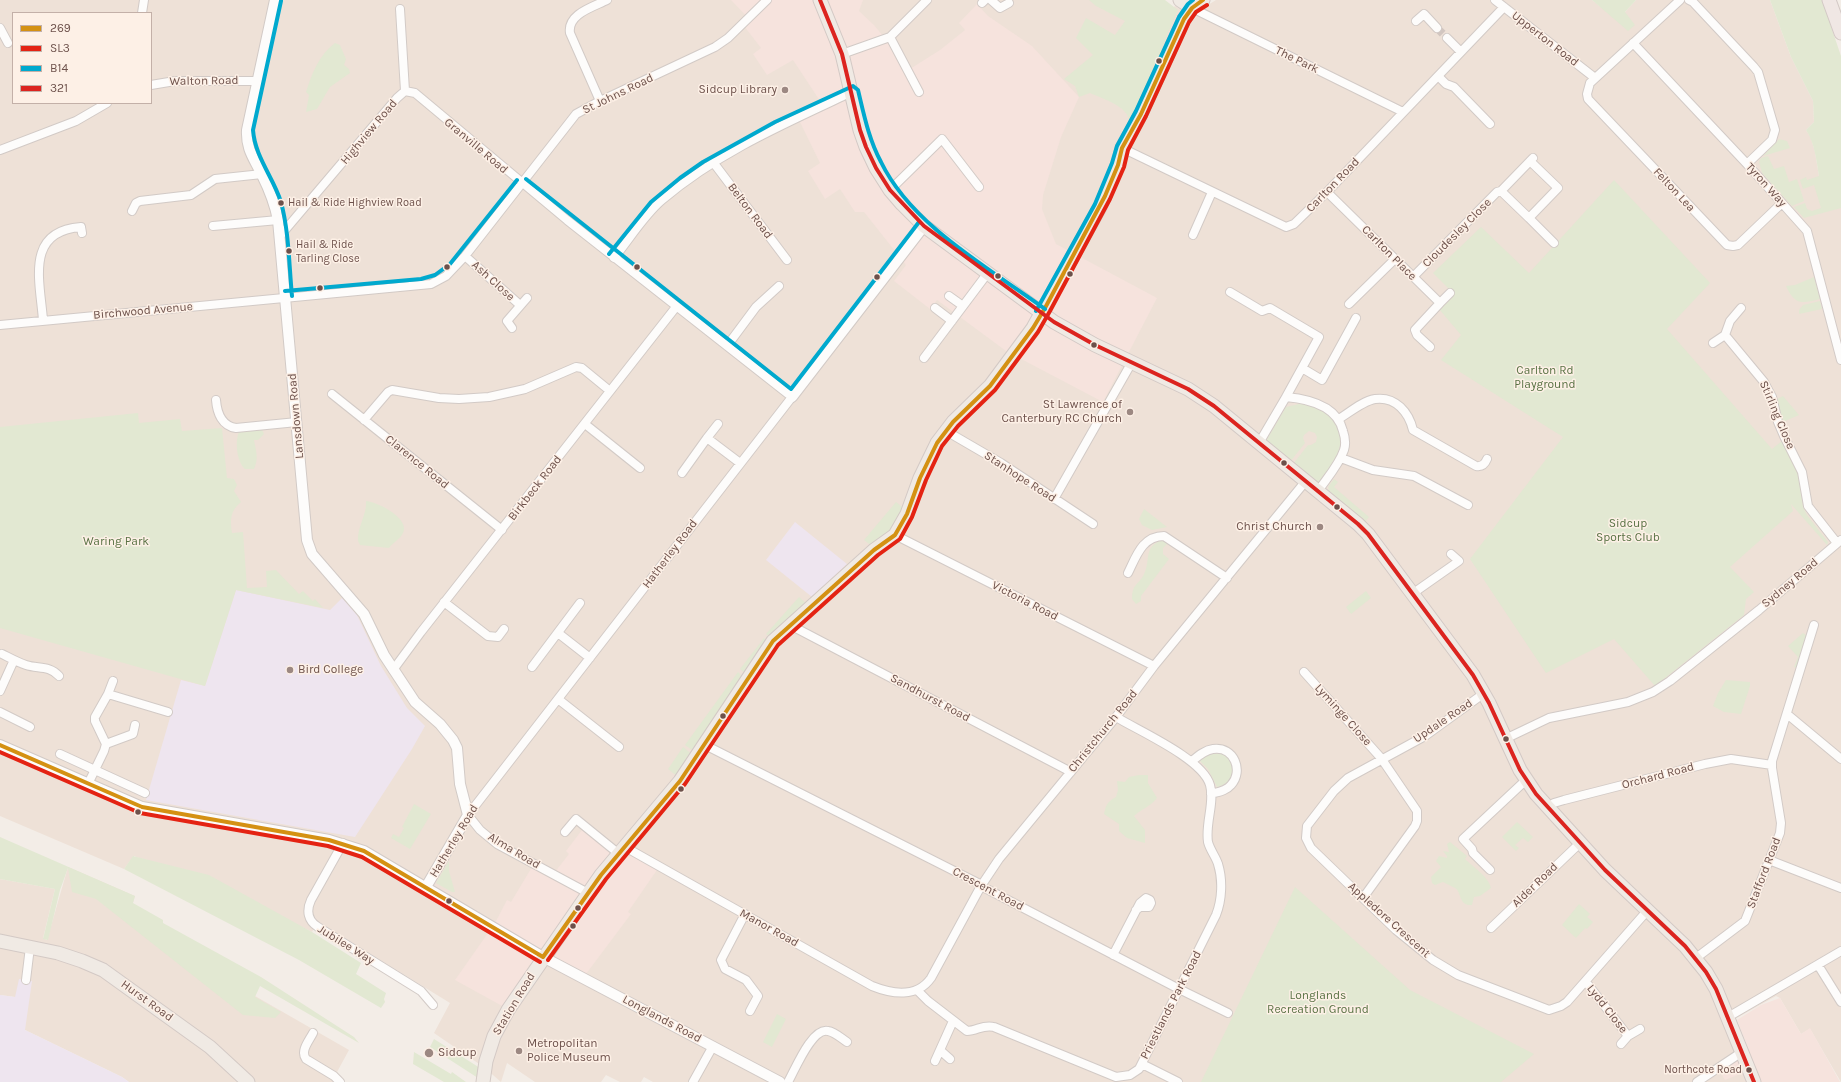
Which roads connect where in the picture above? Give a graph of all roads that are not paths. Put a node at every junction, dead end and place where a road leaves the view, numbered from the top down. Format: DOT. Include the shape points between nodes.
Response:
graph roads {
  1 [pos="144,0"];
  2 [pos="275,0"];
  3 [pos="607,0"];
  4 [pos="767,0"];
  5 [pos="927,0"];
  6 [pos="991,0"];
  7 [pos="1180,0"];
  8 [pos="1495,0"];
  9 [pos="1680,0"];
  10 [pos="1689,0"];
  11 [pos="1829,0"];
  12 [pos="1835,0"];
  13 [pos="824,1"];
  14 [pos="1010,3"];
  15 [pos="1197,3"];
  16 [pos="1504,7"];
  17 [pos="400,9"];
  18 [pos="142,12"];
  19 [pos="1841,20"];
  20 [pos="1416,21"];
  21 [pos="0,28"];
  22 [pos="1438,28"];
  23 [pos="1841,33"];
  24 [pos="890,37"];
  25 [pos="1447,38"];
  26 [pos="8,42"];
  27 [pos="1633,43"];
  28 [pos="1461,52"];
  29 [pos="842,54"];
  30 [pos="1438,76"];
  31 [pos="152,78"];
  32 [pos="1595,78"];
  33 [pos="257,81"];
  34 [pos="160,82"];
  35 [pos="152,84"];
  36 [pos="405,91"];
  37 [pos="852,92"];
  38 [pos="919,92"];
  39 [pos="600,101"];
  40 [pos="105,104"];
  41 [pos="1403,112"];
  42 [pos="1490,124"];
  43 [pos="1122,148"];
  44 [pos="0,150"];
  45 [pos="713,162"];
  46 [pos="1747,164"];
  47 [pos="262,174"];
  48 [pos="522,184"];
  49 [pos="979,187"];
  50 [pos="890,190"];
  51 [pos="1501,191"];
  52 [pos="1212,192"];
  53 [pos="1327,192"];
  54 [pos="1782,203"];
  55 [pos="132,211"];
  56 [pos="82,218"];
  57 [pos="1529,218"];
  58 [pos="278,220"];
  59 [pos="213,226"];
  60 [pos="924,226"];
  61 [pos="1193,235"];
  62 [pos="280,236"];
  63 [pos="1554,243"];
  64 [pos="465,256"];
  65 [pos="614,258"];
  66 [pos="1395,259"];
  67 [pos="787,260"];
  68 [pos="987,274"];
  69 [pos="1413,277"];
  70 [pos="780,286"];
  71 [pos="1230,292"];
  72 [pos="1450,293"];
  73 [pos="949,296"];
  74 [pos="286,298"];
  75 [pos="527,298"];
  76 [pos="1440,303"];
  77 [pos="1349,304"];
  78 [pos="520,305"];
  79 [pos="676,306"];
  80 [pos="963,306"];
  81 [pos="935,308"];
  82 [pos="1741,308"];
  83 [pos="1041,314"];
  84 [pos="1356,318"];
  85 [pos="43,320"];
  86 [pos="952,321"];
  87 [pos="0,325"];
  88 [pos="512,328"];
  89 [pos="1725,335"];
  90 [pos="1713,343"];
  91 [pos="727,346"];
  92 [pos="1430,347"];
  93 [pos="924,358"];
  94 [pos="1841,360"];
  95 [pos="1132,362"];
  96 [pos="1302,368"];
  97 [pos="610,391"];
  98 [pos="332,394"];
  99 [pos="792,397"];
  100 [pos="1286,397"];
  101 [pos="216,400"];
  102 [pos="1339,419"];
  103 [pos="364,420"];
  104 [pos="297,422"];
  105 [pos="585,424"];
  106 [pos="718,424"];
  107 [pos="946,431"];
  108 [pos="707,438"];
  109 [pos="1259,443"];
  110 [pos="1341,458"];
  111 [pos="1487,459"];
  112 [pos="740,463"];
  113 [pos="640,468"];
  114 [pos="682,473"];
  115 [pos="1305,482"];
  116 [pos="1318,491"];
  117 [pos="1054,499"];
  118 [pos="1468,505"];
  119 [pos="1093,524"];
  120 [pos="502,530"];
  121 [pos="895,536"];
  122 [pos="1839,542"];
  123 [pos="1451,554"];
  124 [pos="1128,573"];
  125 [pos="1227,578"];
  126 [pos="1412,594"];
  127 [pos="444,602"];
  128 [pos="580,603"];
  129 [pos="790,625"];
  130 [pos="1814,625"];
  131 [pos="504,629"];
  132 [pos="558,633"];
  133 [pos="2,654"];
  134 [pos="590,658"];
  135 [pos="14,660"];
  136 [pos="1154,666"];
  137 [pos="532,667"];
  138 [pos="393,670"];
  139 [pos="1304,672"];
  140 [pos="59,676"];
  141 [pos="113,680"];
  142 [pos="0,691"];
  143 [pos="108,694"];
  144 [pos="1483,694"];
  145 [pos="558,699"];
  146 [pos="0,712"];
  147 [pos="168,712"];
  148 [pos="1787,714"];
  149 [pos="1116,717"];
  150 [pos="135,725"];
  151 [pos="30,727"];
  152 [pos="1505,739"];
  153 [pos="106,744"];
  154 [pos="0,745"];
  155 [pos="705,745"];
  156 [pos="620,747"];
  157 [pos="60,754"];
  158 [pos="1381,758"];
  159 [pos="1841,759"];
  160 [pos="1192,761"];
  161 [pos="1772,765"];
  162 [pos="94,770"];
  163 [pos="1071,772"];
  164 [pos="1526,780"];
  165 [pos="88,784"];
  166 [pos="145,793"];
  167 [pos="1212,794"];
  168 [pos="1547,808"];
  169 [pos="468,815"];
  170 [pos="566,832"];
  171 [pos="343,843"];
  172 [pos="1580,843"];
  173 [pos="622,850"];
  174 [pos="1769,860"];
  175 [pos="1490,870"];
  176 [pos="981,886"];
  177 [pos="426,887"];
  178 [pos="1841,888"];
  179 [pos="588,893"];
  180 [pos="1363,898"];
  181 [pos="1136,910"];
  182 [pos="1647,911"];
  183 [pos="745,914"];
  184 [pos="1491,928"];
  185 [pos="0,941"];
  186 [pos="30,946"];
  187 [pos="1841,951"];
  188 [pos="1113,955"];
  189 [pos="543,957"];
  190 [pos="1696,958"];
  191 [pos="1818,965"];
  192 [pos="26,980"];
  193 [pos="1586,982"];
  194 [pos="917,990"];
  195 [pos="1179,990"];
  196 [pos="1841,1002"];
  197 [pos="433,1005"];
  198 [pos="750,1011"];
  199 [pos="1228,1013"];
  200 [pos="1728,1017"];
  201 [pos="953,1021"];
  202 [pos="1640,1029"];
  203 [pos="313,1033"];
  204 [pos="1628,1036"];
  205 [pos="847,1042"];
  206 [pos="1621,1044"];
  207 [pos="713,1046"];
  208 [pos="941,1051"];
  209 [pos="1742,1052"];
  210 [pos="950,1059"];
  211 [pos="935,1061"];
  212 [pos="1142,1064"];
  213 [pos="248,1082"];
  214 [pos="340,1082"];
  215 [pos="482,1082"];
  216 [pos="693,1082"];
  217 [pos="780,1082"];
  218 [pos="788,1082"];
  219 [pos="1178,1082"];
  220 [pos="1697,1082"];
  221 [pos="1754,1082"];
  1 -- 18 [label="street"];
  2 -- 33 [label="street"];
  3 -- 39 [label="street" via="572,19 569,26"];
  4 -- 39 [label="street, St Johns Road" via="728,38 715,47"];
  5 -- 24 [label="street"];
  6 -- 14 [label="street" via="1000,8"];
  7 -- 15 [label="main road"];
  8 -- 16 [label="street, Upperton Road"];
  9 -- 27 [label="street"];
  10 -- 46 [label="street" via="1758,72 1776,130 1775,135"];
  11 -- 23 [label="highway"];
  12 -- 19 [label="highway"];
  13 -- 29 [label="main road"];
  15 -- 41 [label="street, The Park"];
  15 -- 43 [label="main road, Station Road" via="1184,19 1141,114"];
  16 -- 28 [label="street, Carlton Road"];
  16 -- 32 [label="street, Upperton Road"];
  17 -- 36 [label="street, Highview Road"];
  20 -- 22 [label="street" via="1424,14"];
  21 -- 26 [label="street"];
  24 -- 29 [label="street"];
  24 -- 38 [label="street"];
  25 -- 28 [label="street"];
  27 -- 32 [label="street"];
  27 -- 46 [label="street, Tyron Way"];
  28 -- 30 [label="street, Carlton Road"];
  29 -- 37 [label="main road"];
  30 -- 41 [label="street, Carlton Road"];
  30 -- 42 [label="street" via="1446,84 1454,87"];
  31 -- 34 [label="street"];
  32 -- 54 [label="street, Felton Lea" via="1588,87 1588,99 1727,245 1738,245"];
  33 -- 34 [label="street, Walton Road"];
  33 -- 47 [label="street, Lansdown Road" via="247,142"];
  34 -- 35 [label="street, Walton Road"];
  36 -- 48 [label="street, Granville Road" via="415,93"];
  36 -- 62 [label="street, Highview Road" via="396,98"];
  37 -- 45 [label="street"];
  37 -- 50 [label="main road" via="866,147"];
  39 -- 48 [label="street, St Johns Road" via="576,114"];
  40 -- 44 [label="street" via="76,120"];
  41 -- 53 [label="street, Carlton Road"];
  43 -- 52 [label="street, Carlton Road"];
  43 -- 83 [label="main road, Station Road" via="1118,165 1100,207"];
  45 -- 65 [label="street" via="662,200"];
  45 -- 67 [label="street, Belton Road"];
  46 -- 54 [label="street, Tyron Way"];
  47 -- 55 [label="street" via="215,179 191,195 140,201"];
  47 -- 58 [label="street, Lansdown Road" via="274,202"];
  48 -- 64 [label="street, St Johns Road"];
  48 -- 65 [label="street, Granville Road"];
  49 -- 50 [label="street" via="942,139"];
  50 -- 60 [label="main road"];
  51 -- 57 [label="street, Cloudesley Close"];
  51 -- 57 [label="street, Cloudesley Close" via="1532,160 1558,188"];
  51 -- 69 [label="street, Cloudesley Close" via="1497,192"];
  52 -- 53 [label="street, Carlton Road" via="1286,227 1294,224"];
  52 -- 61 [label="street"];
  53 -- 66 [label="street, Carlton Place"];
  54 -- 94 [label="street, Tyron Way" via="1807,231"];
  56 -- 85 [label="street" via="82,230 69,228 56,233 46,242 40,255"];
  57 -- 63 [label="street, Cloudesley Close"];
  58 -- 59 [label="street"];
  58 -- 62 [label="street, Lansdown Road"];
  60 -- 68 [label="main road"];
  60 -- 99 [label="street, Hatherley Road"];
  62 -- 74 [label="street, Lansdown Road"];
  64 -- 74 [label="street, St Johns Road" via="446,276 431,284"];
  64 -- 78 [label="street, Ash Close"];
  65 -- 79 [label="street, Granville Road"];
  66 -- 69 [label="street, Carlton Place"];
  66 -- 77 [label="street"];
  68 -- 80 [label="street"];
  68 -- 83 [label="main road"];
  69 -- 76 [label="street, Carlton Place"];
  70 -- 91 [label="street" via="756,307"];
  71 -- 96 [label="street" via="1262,311 1270,308 1319,337"];
  72 -- 76 [label="street"];
  73 -- 80 [label="street"];
  74 -- 85 [label="street, Birchwood Avenue"];
  74 -- 104 [label="street, Lansdown Road"];
  75 -- 78 [label="street, Ash Close"];
  76 -- 92 [label="street" via="1415,330"];
  78 -- 88 [label="street, Ash Close" via="507,321"];
  79 -- 91 [label="street, Granville Road"];
  79 -- 97 [label="street, Birkbeck Road"];
  80 -- 86 [label="street"];
  81 -- 86 [label="street"];
  82 -- 89 [label="street" via="1730,321"];
  83 -- 95 [label="main road" via="1095,345"];
  83 -- 107 [label="main road, Station Road" via="990,386"];
  84 -- 96 [label="street" via="1322,380"];
  85 -- 87 [label="street, Birchwood Avenue"];
  86 -- 93 [label="street"];
  89 -- 90 [label="street"];
  89 -- 122 [label="street, Stirling Close" via="1764,382 1772,397 1778,422 1802,472 1808,506"];
  91 -- 99 [label="street, Granville Road"];
  95 -- 109 [label="main road" via="1196,393"];
  95 -- 117 [label="street"];
  96 -- 100 [label="street"];
  97 -- 103 [label="street" via="582,368 576,367 525,389 489,397 439,398 392,390"];
  97 -- 105 [label="street, Birkbeck Road"];
  98 -- 103 [label="street, Clarence Road"];
  99 -- 112 [label="street, Hatherley Road"];
  100 -- 102 [label="street" via="1304,398 1331,411"];
  100 -- 109 [label="street"];
  101 -- 104 [label="street" via="217,413 230,427"];
  102 -- 110 [label="street" via="1345,438"];
  102 -- 111 [label="street" via="1375,399 1392,401 1404,410 1413,430 1476,466 1485,464"];
  103 -- 120 [label="street, Clarence Road"];
  104 -- 138 [label="street, Lansdown Road" via="309,548 364,614"];
  105 -- 113 [label="street"];
  105 -- 120 [label="street, Birkbeck Road"];
  106 -- 108 [label="street"];
  107 -- 117 [label="street, Stanhope Road" via="1001,463"];
  107 -- 121 [label="main road, Station Road" via="929,458 907,514"];
  108 -- 112 [label="street"];
  108 -- 114 [label="street"];
  109 -- 115 [label="main road"];
  110 -- 116 [label="street"];
  110 -- 118 [label="street" via="1373,470 1414,476"];
  112 -- 134 [label="street, Hatherley Road"];
  115 -- 116 [label="main road"];
  115 -- 125 [label="street, Christchurch Road"];
  116 -- 126 [label="main road" via="1356,521 1368,534"];
  117 -- 119 [label="street, Stanhope Road"];
  120 -- 127 [label="street, Birkbeck Road"];
  121 -- 129 [label="main road, Station Road" via="874,550"];
  121 -- 136 [label="street, Victoria Road"];
  122 -- 152 [label="street, Sydney Road" via="1749,618 1653,692 1628,702 1549,718"];
  123 -- 126 [label="street" via="1459,561"];
  124 -- 125 [label="street" via="1142,545 1155,536 1164,536"];
  125 -- 136 [label="street, Christchurch Road"];
  126 -- 144 [label="main road" via="1466,665"];
  127 -- 131 [label="street" via="488,636 498,637"];
  127 -- 138 [label="street, Birkbeck Road"];
  128 -- 132 [label="street"];
  129 -- 155 [label="main road, Station Road" via="773,641"];
  129 -- 163 [label="street, Sandhurst Road"];
  130 -- 148 [label="street, Stafford Road"];
  132 -- 134 [label="street"];
  132 -- 137 [label="street"];
  133 -- 135 [label="street"];
  134 -- 145 [label="street, Hatherley Road"];
  135 -- 140 [label="street" via="26,665 47,668"];
  135 -- 142 [label="street"];
  136 -- 149 [label="street, Christchurch Road"];
  138 -- 169 [label="street, Alma Road" via="418,706 440,724 453,740 457,748 460,784"];
  139 -- 158 [label="street, Lyminge Close"];
  141 -- 143 [label="street"];
  143 -- 147 [label="street"];
  143 -- 153 [label="street" via="95,717"];
  144 -- 152 [label="main road"];
  144 -- 158 [label="street, Updale Road" via="1425,736"];
  145 -- 156 [label="street"];
  145 -- 169 [label="street, Hatherley Road"];
  146 -- 151 [label="street"];
  148 -- 159 [label="street"];
  148 -- 161 [label="street, Stafford Road"];
  149 -- 160 [label="street, Priestlands Park Road"];
  149 -- 163 [label="street, Christchurch Road"];
  150 -- 153 [label="street" via="133,734"];
  152 -- 164 [label="main road"];
  153 -- 162 [label="street"];
  154 -- 165 [label="street, Longlands Road"];
  155 -- 173 [label="main road, Station Road" via="677,785"];
  155 -- 176 [label="street, Crescent Road"];
  157 -- 162 [label="street"];
  158 -- 180 [label="street, Lyminge Close" via="1416,807 1417,821"];
  158 -- 180 [label="street, Appledore Crescent" via="1341,784 1310,820 1306,832 1311,848"];
  160 -- 167 [label="street, Priestlands Park Road" via="1206,775"];
  160 -- 167 [label="street" via="1202,753 1219,749 1232,756 1237,763 1235,779 1230,786 1222,792"];
  161 -- 168 [label="street, Orchard Road" via="1731,759 1559,802"];
  161 -- 174 [label="street, Stafford Road" via="1781,828"];
  162 -- 165 [label="street"];
  162 -- 166 [label="street"];
  163 -- 176 [label="street, Christchurch Road" via="999,859"];
  164 -- 168 [label="main road"];
  164 -- 175 [label="street" via="1463,839"];
  165 -- 171 [label="street, Longlands Road" via="150,809"];
  167 -- 195 [label="street, Priestlands Park Road" via="1207,837 1218,865 1221,898 1212,925"];
  168 -- 172 [label="main road"];
  169 -- 177 [label="street, Hatherley Road"];
  169 -- 179 [label="street, Alma Road" via="496,844"];
  170 -- 173 [label="street, Manor Road" via="576,819"];
  171 -- 177 [label="street, Longlands Road" via="364,851"];
  171 -- 197 [label="street, Jubilee Way" via="308,906 310,919 318,927 421,991"];
  172 -- 182 [label="main road"];
  172 -- 184 [label="street, Alder Road"];
  173 -- 179 [label="main road, Station Road"];
  173 -- 183 [label="street, Manor Road"];
  174 -- 178 [label="street"];
  174 -- 190 [label="street, Stafford Road" via="1745,921"];
  176 -- 188 [label="street, Crescent Road"];
  176 -- 194 [label="street, Christchurch Road" via="931,978"];
  177 -- 189 [label="street, Longlands Road"];
  179 -- 189 [label="main road, Station Road"];
  180 -- 193 [label="street, Appledore Crescent" via="1397,931 1442,966 1458,975 1545,1009 1555,1008 1567,1002"];
  181 -- 188 [label="street"];
  182 -- 190 [label="main road" via="1674,934"];
  182 -- 193 [label="street, Appledore Crescent"];
  183 -- 194 [label="street, Manor Road" via="878,988 894,992"];
  183 -- 198 [label="street" via="721,960 725,969 746,980 758,996"];
  185 -- 186 [label="main road, Hurst Road"];
  186 -- 192 [label="street"];
  186 -- 213 [label="main road, Hurst Road" via="103,970 211,1048"];
  187 -- 191 [label="street"];
  188 -- 195 [label="street, Crescent Road"];
  189 -- 207 [label="street, Longlands Road"];
  189 -- 215 [label="main road, Station Road" via="494,1036"];
  190 -- 200 [label="main road" via="1716,988"];
  191 -- 196 [label="street"];
  191 -- 200 [label="street"];
  193 -- 204 [label="street, Lydd Close"];
  194 -- 201 [label="street, Priestlands Park Road"];
  195 -- 199 [label="street, Crescent Road"];
  195 -- 212 [label="street, Priestlands Park Road"];
  200 -- 209 [label="main road"];
  201 -- 208 [label="street"];
  201 -- 212 [label="street, Priestlands Park Road" via="967,1031 982,1026 994,1027 1116,1077 1130,1075"];
  202 -- 204 [label="street, Lydd Close"];
  203 -- 214 [label="street" via="303,1056"];
  204 -- 206 [label="street, Lydd Close"];
  205 -- 218 [label="street" via="828,1031 820,1031 812,1037"];
  207 -- 216 [label="street"];
  207 -- 217 [label="street, Longlands Road"];
  208 -- 210 [label="street"];
  208 -- 211 [label="street"];
  209 -- 220 [label="street"];
  209 -- 221 [label="main road"];
  212 -- 219 [label="street"];
}
